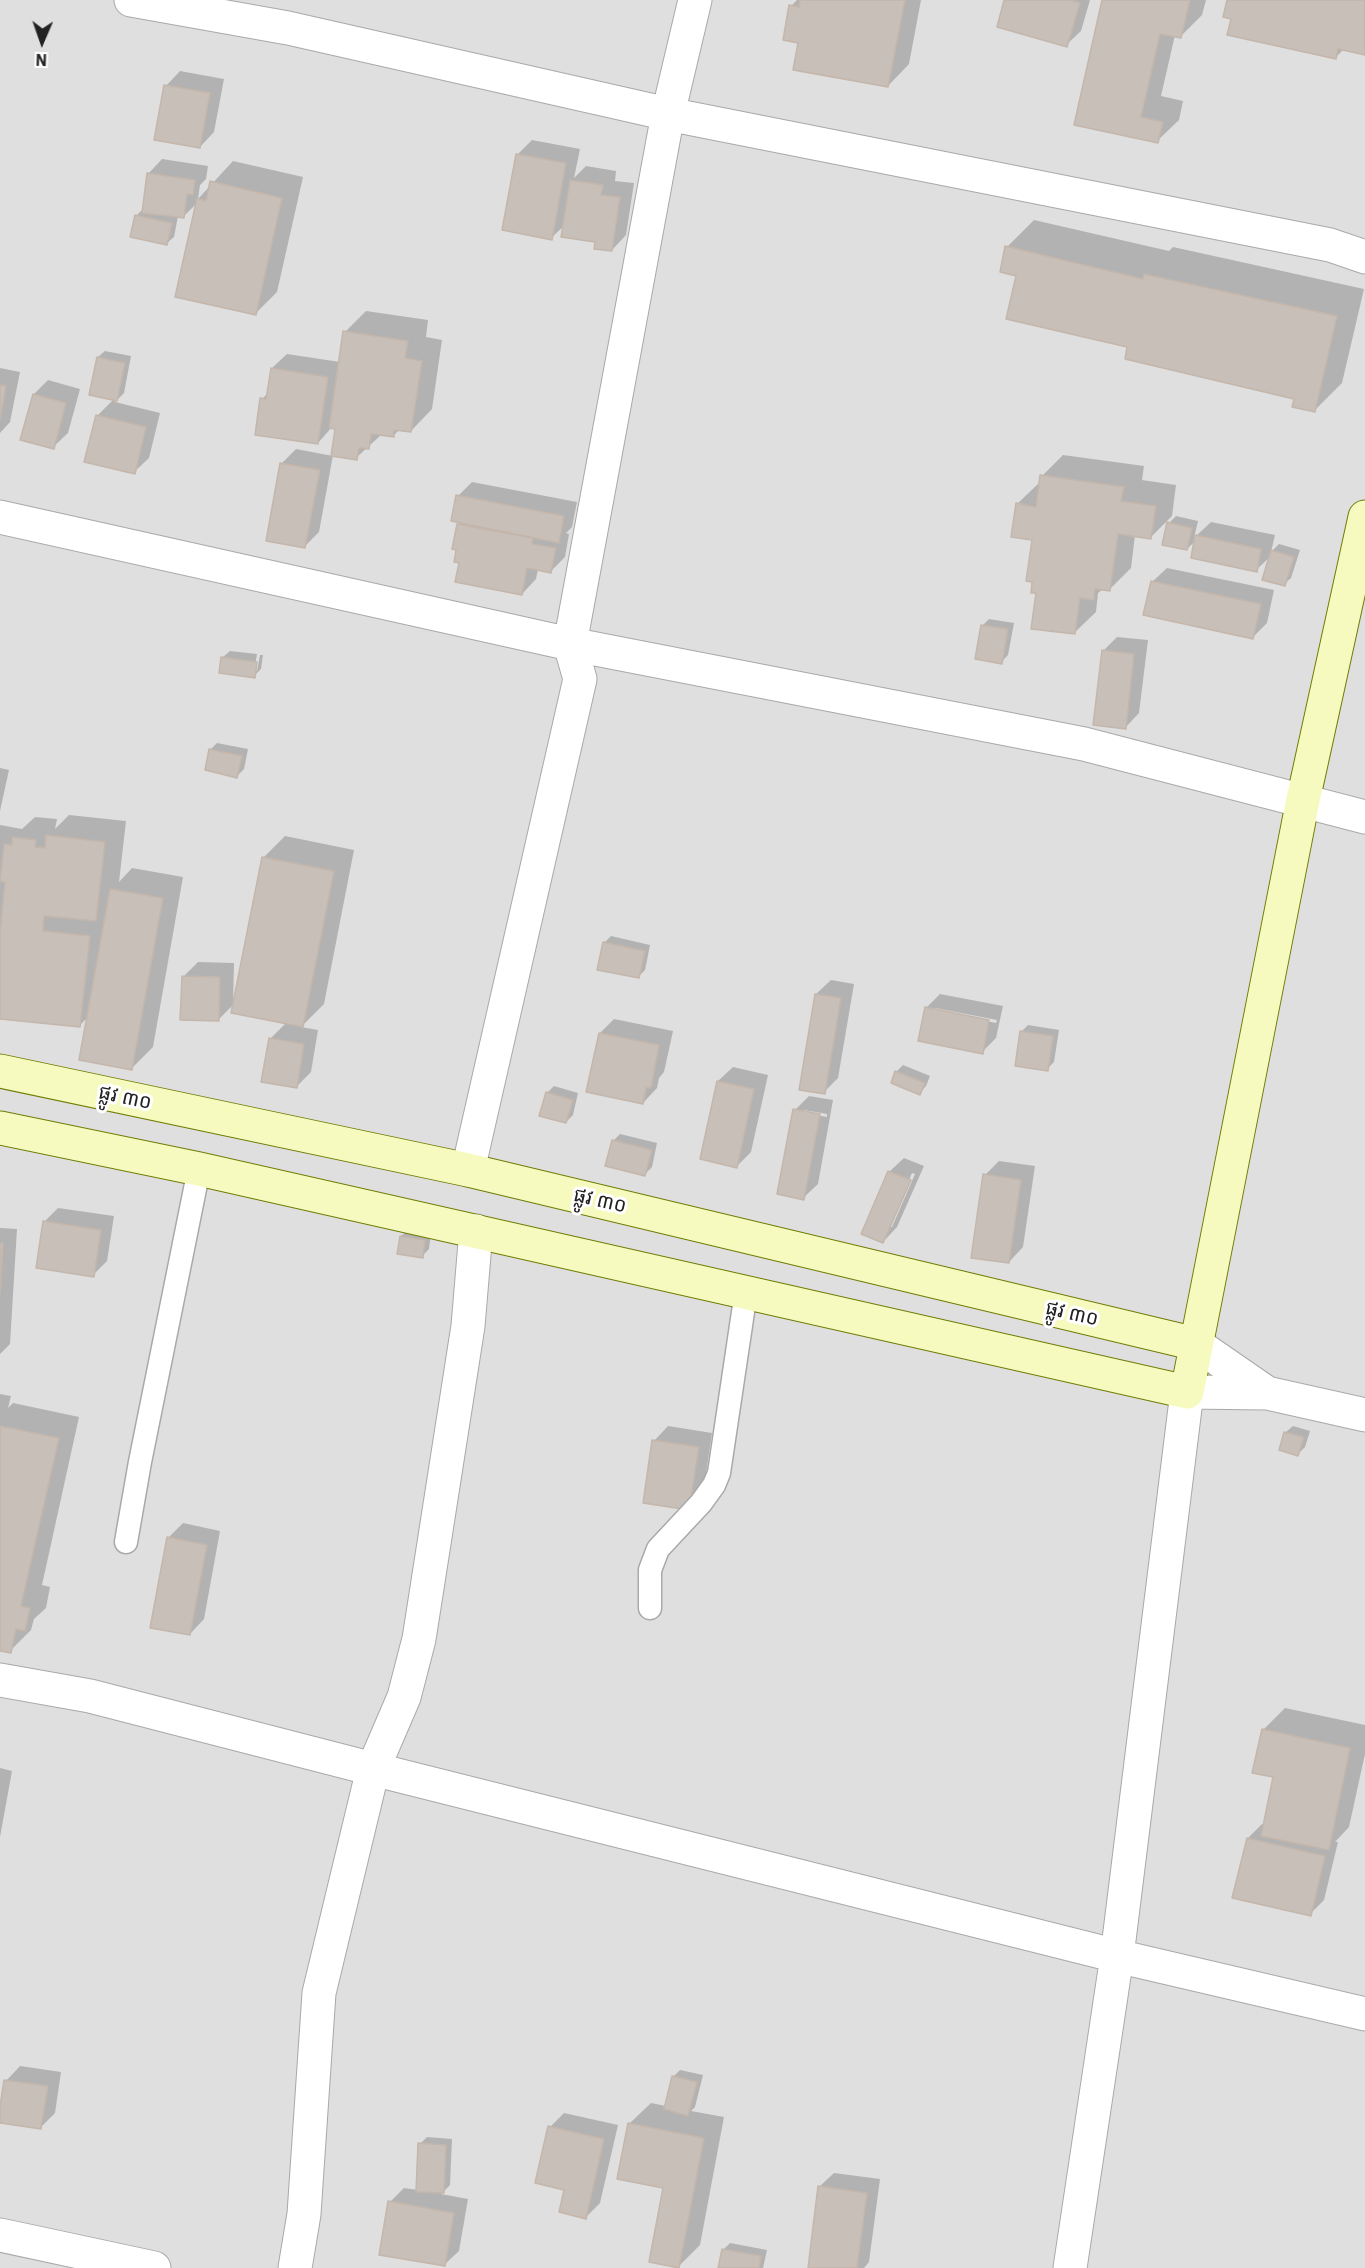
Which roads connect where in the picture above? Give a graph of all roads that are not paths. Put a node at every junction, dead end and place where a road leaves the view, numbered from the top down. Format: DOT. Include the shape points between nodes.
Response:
graph roads {
  1 [pos="131,0"];
  2 [pos="694,0"];
  3 [pos="668,114"];
  4 [pos="1365,258"];
  5 [pos="0,517"];
  6 [pos="1365,517"];
  7 [pos="570,644"];
  8 [pos="1304,800"];
  9 [pos="1365,817"];
  10 [pos="0,1071"];
  11 [pos="0,1128"];
  12 [pos="199,1169"];
  13 [pos="468,1170"];
  14 [pos="476,1231"];
  15 [pos="746,1292"];
  16 [pos="1196,1344"];
  17 [pos="1188,1392"];
  18 [pos="1267,1393"];
  19 [pos="1365,1415"];
  20 [pos="126,1542"];
  21 [pos="650,1608"];
  22 [pos="0,1680"];
  23 [pos="373,1769"];
  24 [pos="1117,1956"];
  25 [pos="1365,2014"];
  26 [pos="0,2235"];
  27 [pos="154,2268"];
  28 [pos="295,2268"];
  29 [pos="1070,2268"];
  1 -- 3 [label="street" via="288,28"];
  2 -- 3 [label="street"];
  3 -- 4 [label="street" via="1330,245"];
  3 -- 7 [label="street"];
  5 -- 7 [label="street"];
  6 -- 8 [label="street"];
  7 -- 8 [label="street" via="1084,744"];
  7 -- 13 [label="street" via="580,679"];
  8 -- 9 [label="street"];
  8 -- 16 [label="street"];
  10 -- 13 [label="street, ផ្លូវ ៣០"];
  11 -- 12 [label="street"];
  12 -- 14 [label="street"];
  12 -- 20 [label="lane"];
  13 -- 16 [label="street, ផ្លូវ ៣០"];
  14 -- 15 [label="street"];
  14 -- 23 [label="street" via="468,1326 419,1639 404,1697"];
  15 -- 17 [label="street"];
  15 -- 21 [label="lane" via="719,1473 701,1503 658,1549 650,1570"];
  16 -- 17 [label="street"];
  16 -- 18 [label="street"];
  17 -- 18 [label="street"];
  17 -- 24 [label="street"];
  18 -- 19 [label="street"];
  22 -- 23 [label="street" via="90,1696"];
  23 -- 24 [label="street"];
  23 -- 28 [label="street" via="319,1993 304,2214"];
  24 -- 25 [label="street"];
  24 -- 29 [label="street"];
  26 -- 27 [label="street"];
}
